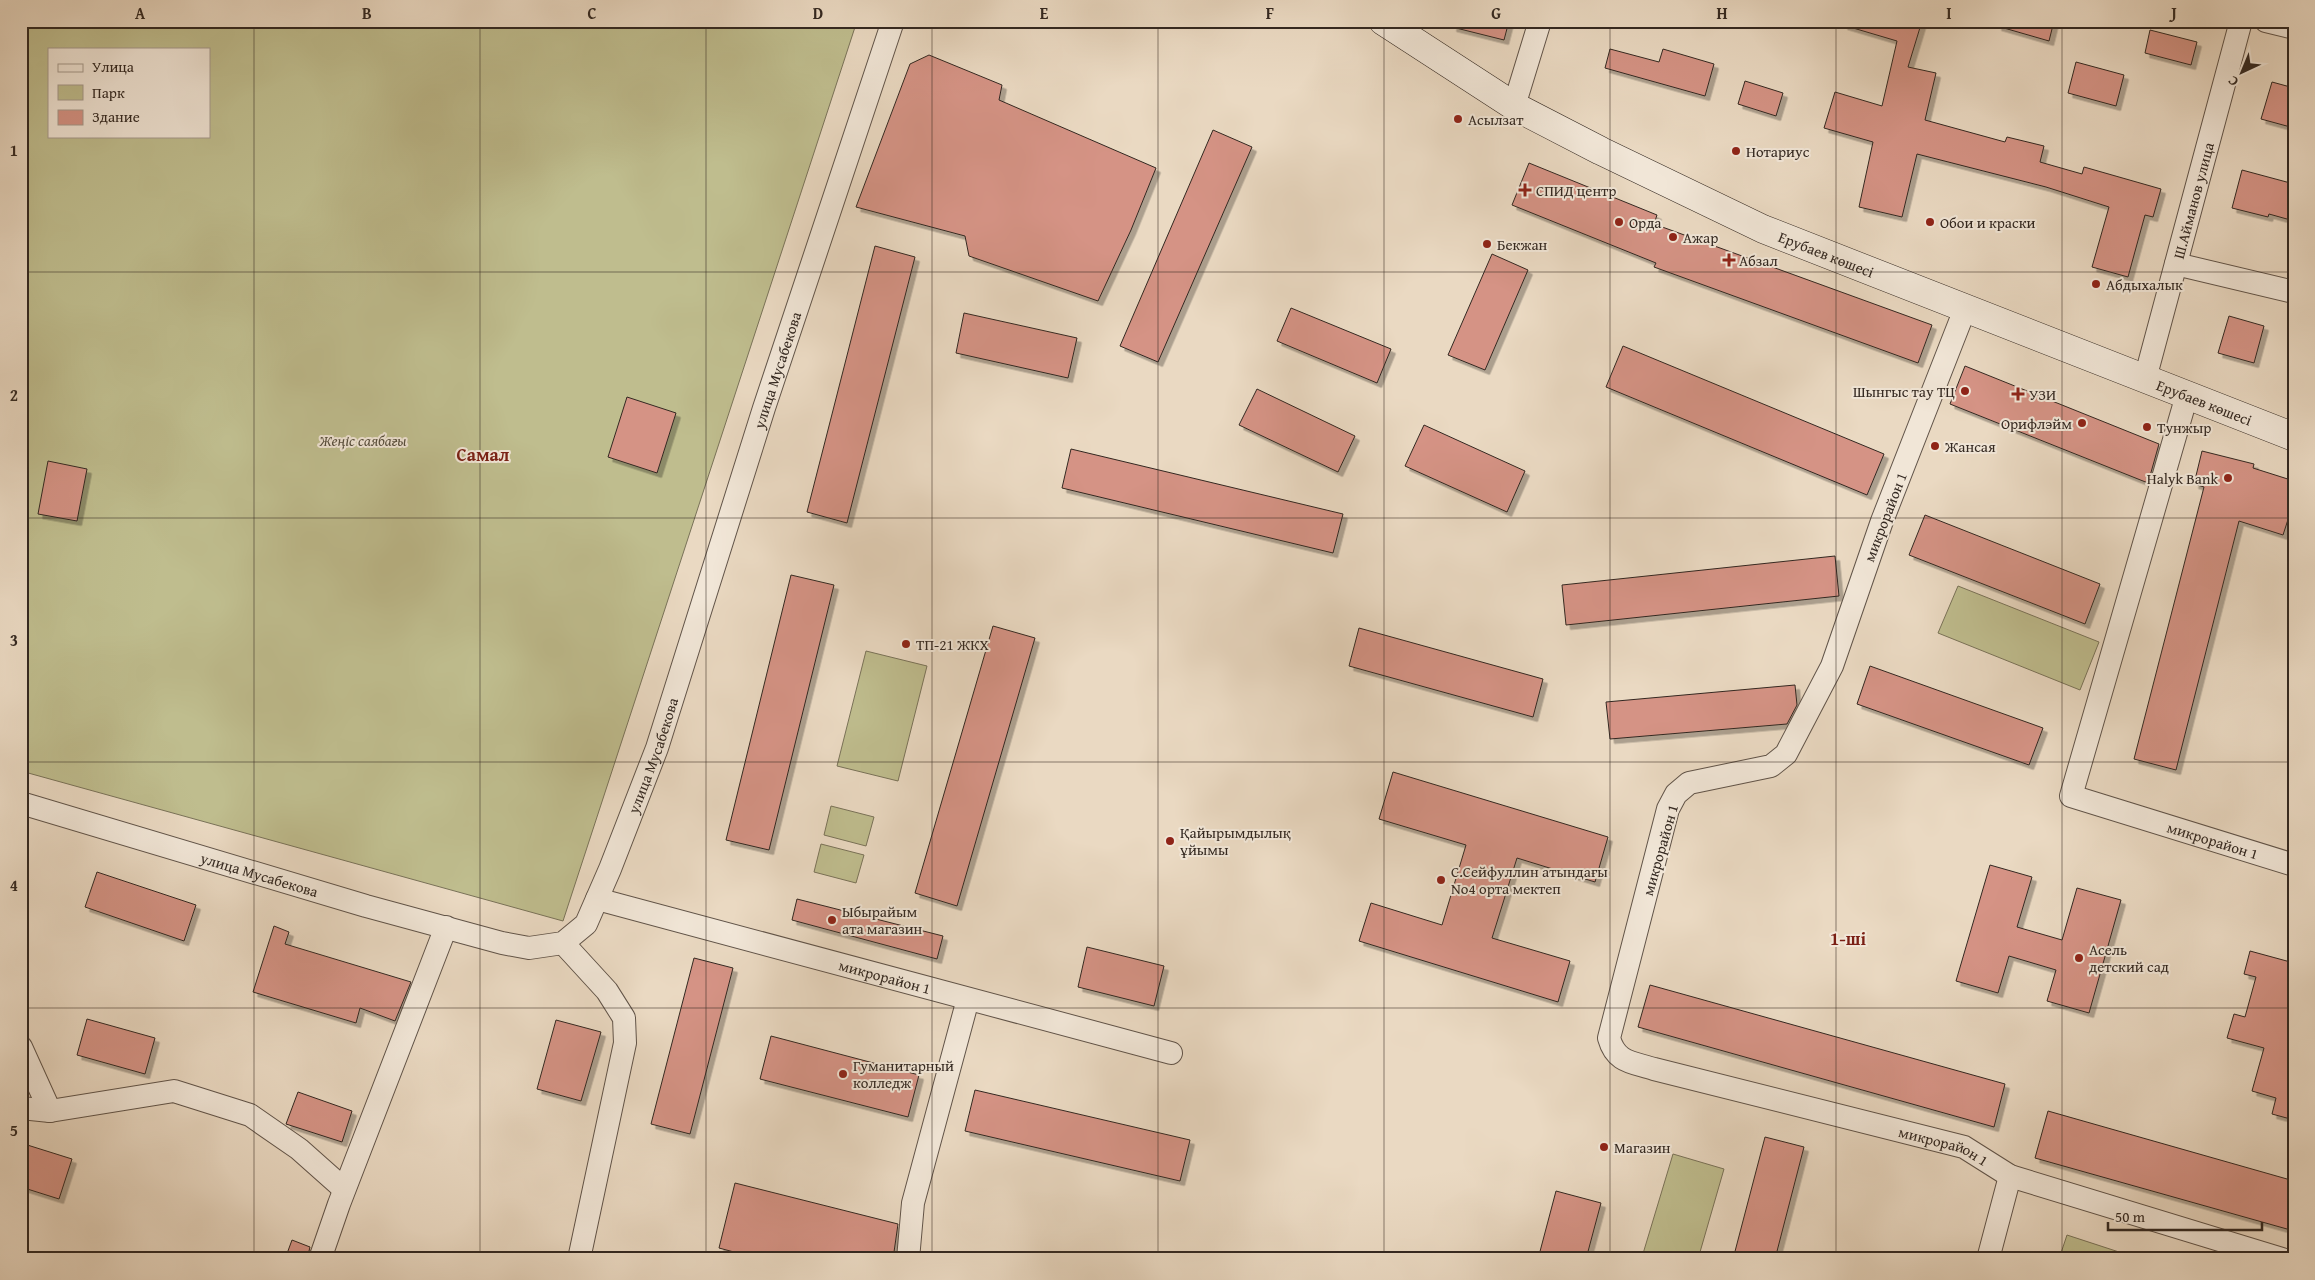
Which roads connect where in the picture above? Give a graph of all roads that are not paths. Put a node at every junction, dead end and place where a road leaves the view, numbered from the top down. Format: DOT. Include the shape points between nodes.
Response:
graph roads {
  1 [pos="893,21"];
  2 [pos="1383,21"];
  3 [pos="1540,21"];
  4 [pos="2241,21"];
  5 [pos="2266,21"];
  6 [pos="2294,28"];
  7 [pos="1514,106"];
  8 [pos="2176,264"];
  9 [pos="2294,292"];
  10 [pos="1966,309"];
  11 [pos="2145,379"];
  12 [pos="2187,395"];
  13 [pos="2294,437"];
  14 [pos="21,803"];
  15 [pos="2294,865"];
  16 [pos="597,900"];
  17 [pos="446,927"];
  18 [pos="563,944"];
  19 [pos="968,999"];
  20 [pos="21,1046"];
  21 [pos="1171,1053"];
  22 [pos="21,1108"];
  23 [pos="50,1111"];
  24 [pos="2010,1176"];
  25 [pos="344,1189"];
  26 [pos="581,1249"];
  27 [pos="320,1259"];
  28 [pos="908,1259"];
  29 [pos="1988,1259"];
  30 [pos="2282,1259"];
  1 -- 16 [label="street, улица Мусабекова" via="764,408 657,748"];
  2 -- 7 [label="main road, Ерубаев көшесі"];
  3 -- 7 [label="street"];
  4 -- 8 [label="street, Ш.Айманов улица"];
  5 -- 6 [label="street"];
  7 -- 10 [label="main road, Ерубаев көшесі" via="1763,229"];
  8 -- 9 [label="street"];
  8 -- 11 [label="street, Ш.Айманов улица"];
  10 -- 11 [label="main road, Ерубаев көшесі"];
  10 -- 24 [label="street, микрорайон 1" via="1882,521 1832,666 1786,754 1771,766 1689,783 1676,794 1668,810 1610,1038 1613,1050 1623,1060 1964,1148"];
  11 -- 12 [label="main road, Ерубаев көшесі"];
  12 -- 13 [label="main road, Ерубаев көшесі"];
  12 -- 15 [label="street, микрорайон 1" via="2071,796"];
  14 -- 17 [label="street, улица Мусабекова"];
  16 -- 18 [label="street, улица Мусабекова" via="586,924"];
  16 -- 19 [label="street, микрорайон 1"];
  17 -- 18 [label="street, улица Мусабекова" via="529,948"];
  17 -- 25 [label="street"];
  18 -- 26 [label="street" via="607,991 624,1018 626,1043"];
  19 -- 21 [label="street, микрорайон 1"];
  19 -- 28 [label="street" via="913,1203"];
  20 -- 23 [label="street"];
  22 -- 23 [label="street"];
  23 -- 25 [label="street" via="174,1091 250,1115 299,1149"];
  24 -- 29 [label="street"];
  24 -- 30 [label="street, микрорайон 1"];
  25 -- 27 [label="street"];
}
